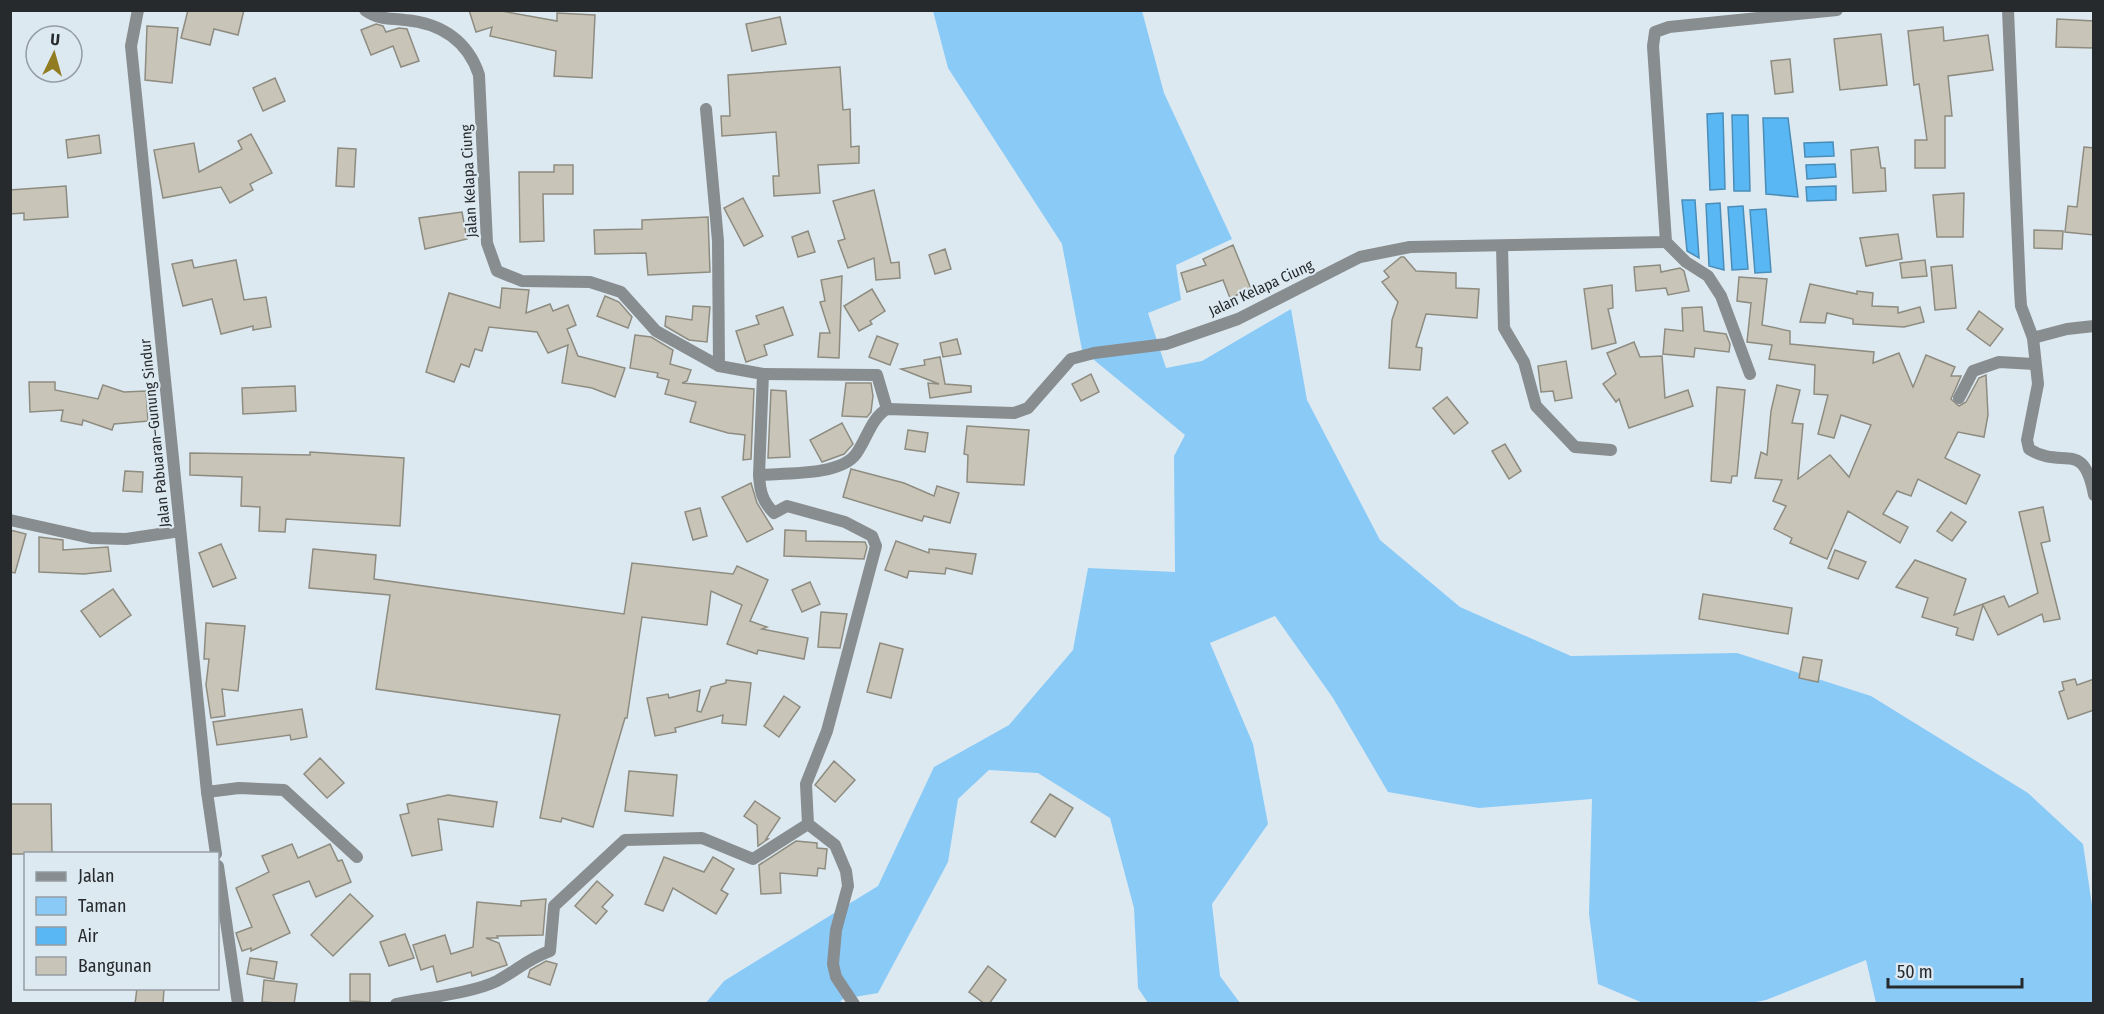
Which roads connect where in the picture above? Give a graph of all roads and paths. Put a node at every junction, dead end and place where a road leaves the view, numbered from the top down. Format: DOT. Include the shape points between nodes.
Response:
graph roads {
  1 [pos="365,10"];
  2 [pos="1837,10"];
  3 [pos="2008,10"];
  4 [pos="135,12"];
  5 [pos="706,109"];
  6 [pos="1666,243"];
  7 [pos="1502,246"];
  8 [pos="2094,326"];
  9 [pos="2033,338"];
  10 [pos="2036,364"];
  11 [pos="719,366"];
  12 [pos="763,374"];
  13 [pos="1750,374"];
  14 [pos="1959,399"];
  15 [pos="887,409"];
  16 [pos="1611,450"];
  17 [pos="759,475"];
  18 [pos="2094,495"];
  19 [pos="10,520"];
  20 [pos="180,531"];
  21 [pos="207,792"];
  22 [pos="808,824"];
  23 [pos="216,852"];
  24 [pos="357,857"];
  25 [pos="219,873"];
  26 [pos="238,1004"];
  27 [pos="396,1004"];
  28 [pos="855,1004"];
  1 -- 11 [label="street, Jalan Kelapa Ciung" via="376,18 437,27 473,57 479,75 487,243 497,271 522,281 590,282 621,292 656,331"];
  2 -- 6 [label="street" via="1669,27 1655,32"];
  3 -- 9 [label="street" via="2021,306"];
  4 -- 20 [label="street, Jalan Pabuaran–Gunung Sindur" via="131,46"];
  5 -- 11 [label="street" via="718,241"];
  6 -- 7 [label="street, Jalan Kelapa Ciung"];
  6 -- 13 [label="street" via="1708,276 1721,296"];
  7 -- 15 [label="street, Jalan Kelapa Ciung" via="1410,247 1360,257 1238,319 1166,344 1071,359 1028,408 1014,413"];
  7 -- 16 [label="street" via="1504,328 1524,363 1536,406 1575,447"];
  8 -- 9 [label="street"];
  9 -- 10 [label="street"];
  10 -- 14 [label="street" via="1999,362 1973,371"];
  10 -- 18 [label="street" via="2038,384 2027,440 2029,449 2037,454 2079,460 2086,466"];
  11 -- 12 [label="street, Jalan Kelapa Ciung"];
  12 -- 15 [label="street, Jalan Kelapa Ciung" via="877,375"];
  12 -- 17 [label="street"];
  15 -- 17 [label="street" via="879,413 855,456 843,464 830,470"];
  17 -- 22 [label="street" via="760,493 774,513 787,506 845,522 872,536 876,546 826,731 806,784"];
  19 -- 20 [label="street" via="91,538 126,539"];
  20 -- 21 [label="street, Jalan Pabuaran–Gunung Sindur"];
  21 -- 23 [label="street, Jalan Pabuaran–Gunung Sindur"];
  21 -- 24 [label="street" via="239,788 284,790"];
  22 -- 27 [label="street" via="753,858 702,838 625,840 554,906 550,951 531,957 482,986"];
  22 -- 28 [label="street" via="835,845 846,871 848,886 836,930 833,964 836,977"];
  25 -- 26 [label="street"];
}
